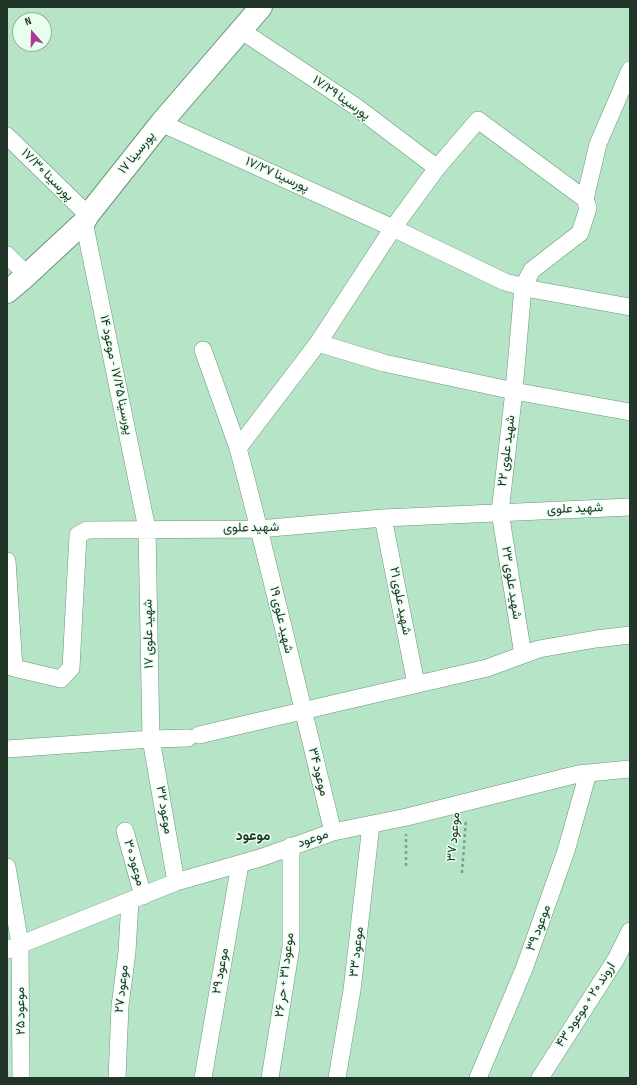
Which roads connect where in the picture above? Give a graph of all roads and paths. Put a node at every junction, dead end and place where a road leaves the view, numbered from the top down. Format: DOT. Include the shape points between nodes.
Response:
graph roads {
  1 [pos="261,7"];
  2 [pos="242,31"];
  3 [pos="630,70"];
  4 [pos="161,123"];
  5 [pos="7,136"];
  6 [pos="438,168"];
  7 [pos="585,199"];
  8 [pos="86,218"];
  9 [pos="393,228"];
  10 [pos="7,255"];
  11 [pos="27,275"];
  12 [pos="523,286"];
  13 [pos="7,292"];
  14 [pos="630,307"];
  15 [pos="318,343"];
  16 [pos="203,350"];
  17 [pos="514,391"];
  18 [pos="630,412"];
  19 [pos="238,448"];
  20 [pos="630,506"];
  21 [pos="500,512"];
  22 [pos="384,518"];
  23 [pos="259,528"];
  24 [pos="147,529"];
  25 [pos="7,561"];
  26 [pos="630,635"];
  27 [pos="523,655"];
  28 [pos="10,666"];
  29 [pos="416,684"];
  30 [pos="303,711"];
  31 [pos="151,738"];
  32 [pos="7,749"];
  33 [pos="630,769"];
  34 [pos="588,773"];
  35 [pos="467,802"];
  36 [pos="407,817"];
  37 [pos="371,825"];
  38 [pos="125,831"];
  39 [pos="333,832"];
  40 [pos="291,846"];
  41 [pos="240,864"];
  42 [pos="406,866"];
  43 [pos="7,867"];
  44 [pos="462,873"];
  45 [pos="176,882"];
  46 [pos="137,899"];
  47 [pos="630,931"];
  48 [pos="13,947"];
  49 [pos="21,1078"];
  50 [pos="117,1078"];
  51 [pos="203,1078"];
  52 [pos="270,1078"];
  53 [pos="337,1078"];
  54 [pos="478,1078"];
  55 [pos="540,1078"];
  1 -- 2 [label="street, پورسینا ۱۷"];
  2 -- 4 [label="street, پورسینا ۱۷"];
  2 -- 6 [label="street, پورسینا ۱۷/۲۹" via="355,106"];
  3 -- 7 [label="street" via="598,144"];
  4 -- 8 [label="street, پورسینا ۱۷"];
  4 -- 9 [label="street, پورسینا ۱۷/۲۷"];
  5 -- 8 [label="street, پورسینا ۱۷/۳۰"];
  6 -- 7 [label="street" via="478,120"];
  6 -- 9 [label="street"];
  7 -- 12 [label="street" via="588,208 580,233 532,270"];
  8 -- 11 [label="street, پورسینا ۱۷"];
  8 -- 24 [label="street, پورسینا ۱۷/۲۵ - موعود ۱۴"];
  9 -- 12 [label="street, پورسینا ۱۷/۲۷" via="505,282"];
  9 -- 15 [label="street"];
  10 -- 11 [label="street"];
  11 -- 13 [label="street, پورسینا ۱۷"];
  12 -- 14 [label="street, پورسینا ۱۷/۲۷"];
  12 -- 17 [label="street, شهید علوی ۲۲"];
  15 -- 17 [label="street" via="384,363"];
  15 -- 19 [label="street"];
  16 -- 19 [label="street, شهید علوی ۱۹"];
  17 -- 18 [label="street"];
  17 -- 21 [label="street, شهید علوی ۲۲"];
  19 -- 23 [label="street, شهید علوی ۱۹"];
  20 -- 21 [label="street, شهید علوی"];
  21 -- 22 [label="street, شهید علوی"];
  21 -- 27 [label="street, شهید علوی ۲۳"];
  22 -- 23 [label="street, شهید علوی"];
  22 -- 29 [label="street, شهید علوی ۲۱"];
  23 -- 24 [label="street, شهید علوی"];
  23 -- 30 [label="street, شهید علوی ۱۹"];
  24 -- 28 [label="street, شهید علوی" via="87,530 78,535 71,668 61,680"];
  24 -- 31 [label="street, شهید علوی ۱۷"];
  25 -- 28 [label="street"];
  26 -- 27 [label="street" via="539,649"];
  27 -- 29 [label="street" via="487,668"];
  29 -- 30 [label="street"];
  30 -- 31 [label="street" via="193,736"];
  30 -- 39 [label="street, موعود ۳۴"];
  31 -- 32 [label="street"];
  31 -- 45 [label="street, موعود ۳۲"];
  33 -- 34 [label="street, موعود"];
  34 -- 35 [label="street, موعود"];
  34 -- 54 [label="street, موعود ۳۹" via="566,851 527,962"];
  35 -- 36 [label="street, موعود"];
  35 -- 44 [label="path, موعود ۳۷"];
  36 -- 37 [label="street, موعود"];
  36 -- 42 [label="path"];
  37 -- 39 [label="street, موعود"];
  37 -- 53 [label="street, موعود ۳۳" via="352,990"];
  38 -- 46 [label="street, موعود ۳۰"];
  39 -- 40 [label="street, موعود"];
  40 -- 41 [label="street, موعود"];
  40 -- 52 [label="street, موعود ۳۱ + حر ۲۶" via="291,947"];
  41 -- 45 [label="street, موعود"];
  41 -- 51 [label="street, موعود ۲۹"];
  43 -- 48 [label="street, موعود ۲۵"];
  45 -- 46 [label="street, موعود"];
  46 -- 48 [label="street, موعود"];
  46 -- 50 [label="street, موعود ۲۷" via="120,1006"];
  47 -- 55 [label="street, اروند ۲۰ + موعود ۴۳" via="616,960"];
  48 -- 49 [label="street, موعود ۲۵"];
}
